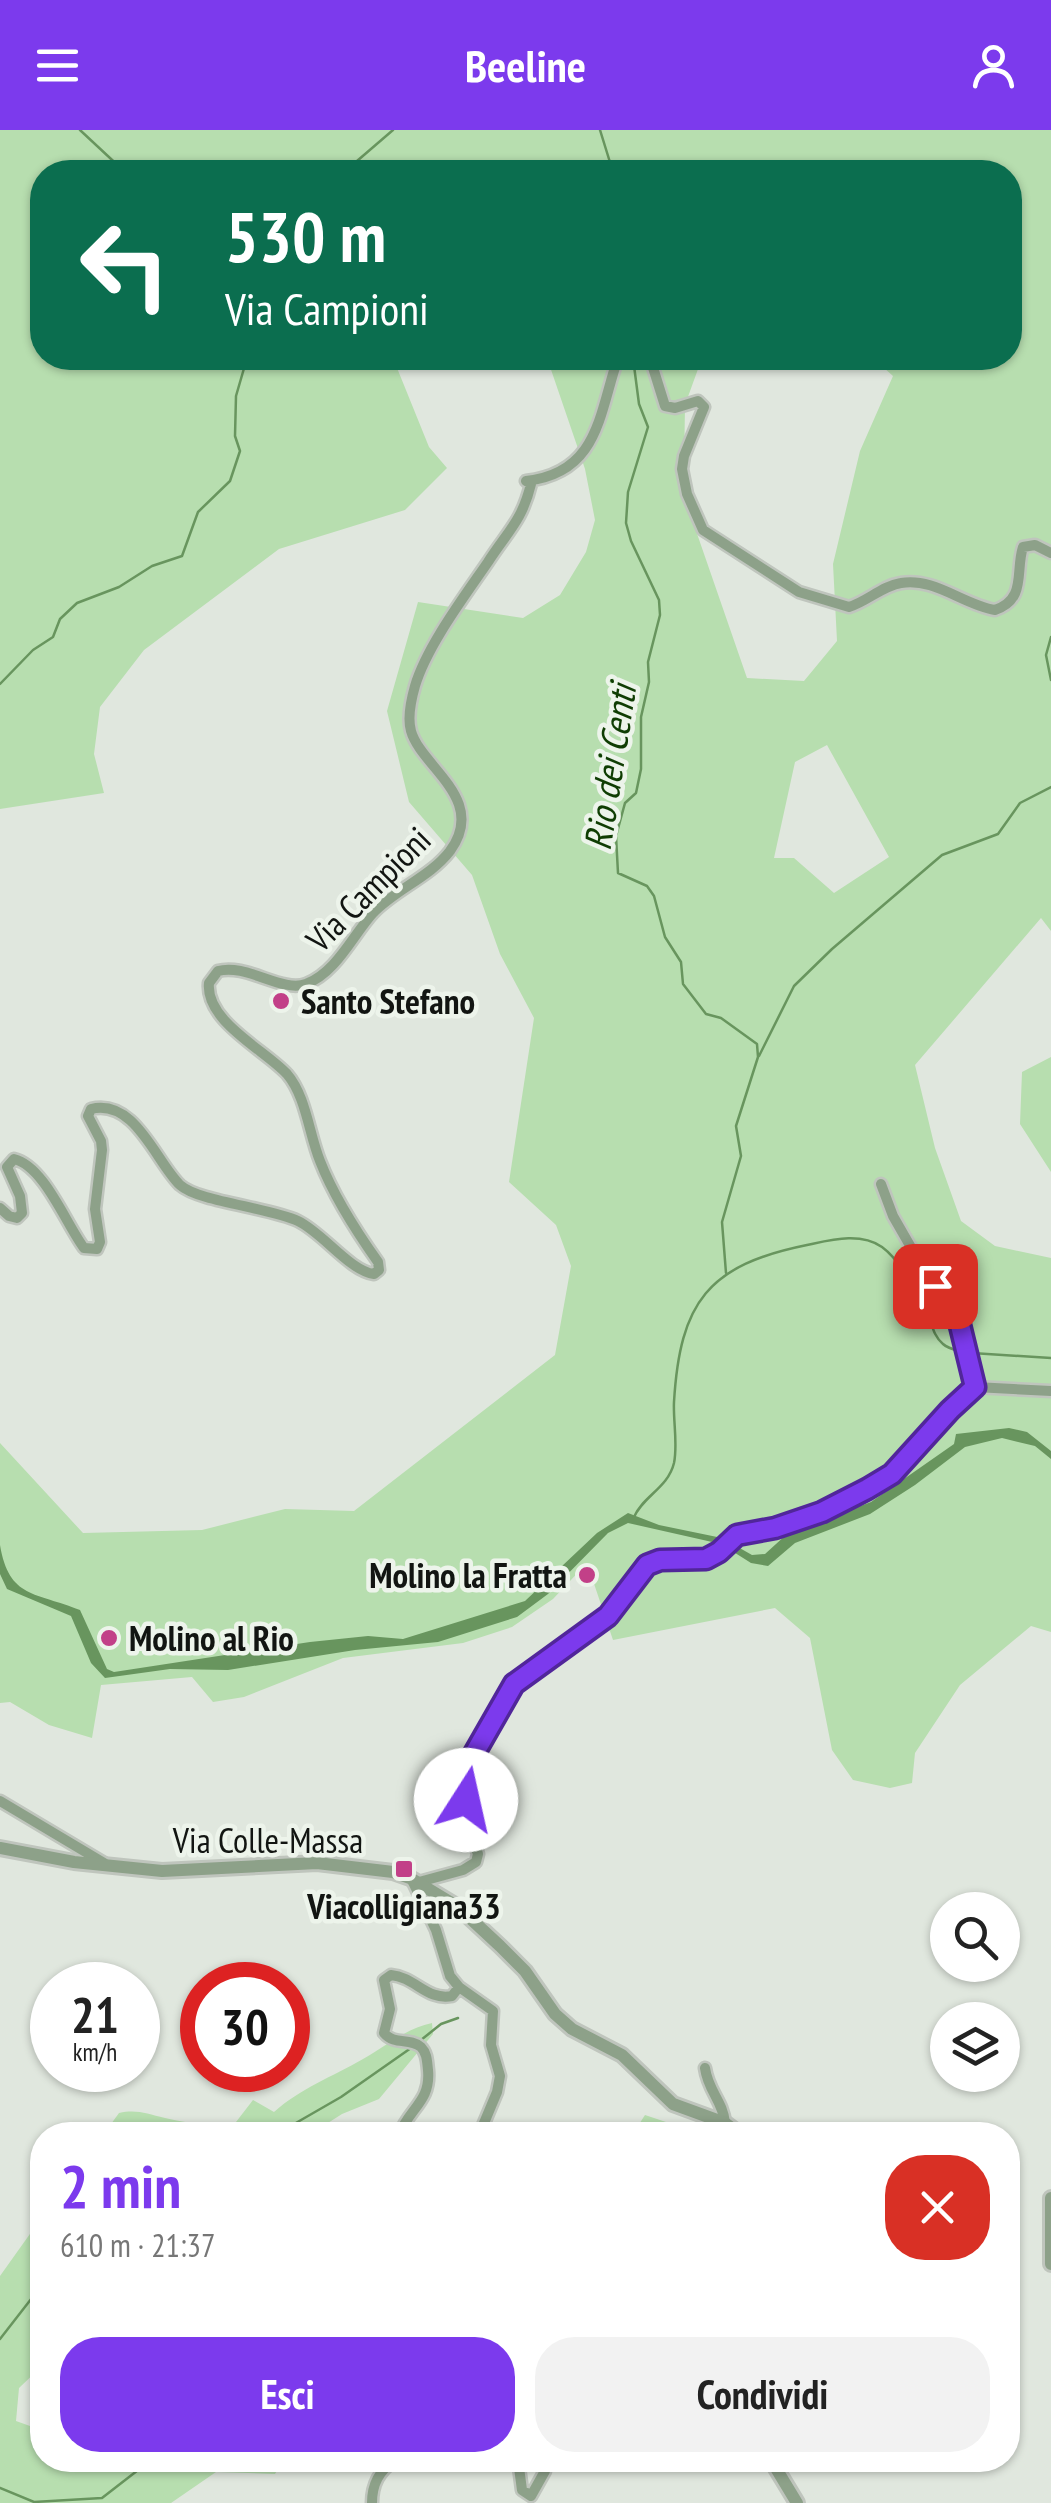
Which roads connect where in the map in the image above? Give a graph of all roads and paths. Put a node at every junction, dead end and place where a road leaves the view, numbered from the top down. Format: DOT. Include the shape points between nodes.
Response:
graph roads {
  1 [pos="615,370"];
  2 [pos="654,370"];
  3 [pos="1051,553"];
  4 [pos="881,1184"];
  5 [pos="0,1208"];
  6 [pos="975,1387"];
  7 [pos="1051,1391"];
  8 [pos="0,1801"];
  9 [pos="0,1848"];
  10 [pos="104,1863"];
  11 [pos="415,1880"];
  12 [pos="459,1986"];
  13 [pos="704,2068"];
  14 [pos="405,2122"];
  15 [pos="485,2122"];
  16 [pos="720,2122"];
  17 [pos="725,2122"];
  18 [pos="1051,2198"];
  19 [pos="1051,2264"];
  20 [pos="381,2472"];
  21 [pos="520,2472"];
  22 [pos="544,2472"];
  23 [pos="778,2472"];
  24 [pos="372,2503"];
  25 [pos="797,2503"];
  1 -- 5 [label="street, Via Campioni" via="589,445 570,466 526,480 531,484 524,512 417,680 410,727 458,807 453,846 374,912 311,982 303,986 231,969 209,984 212,1005 294,1085 324,1172 378,1270 361,1270 291,1218 190,1192 142,1130 99,1107 88,1116 102,1150 97,1249 84,1248 20,1160 7,1166 22,1213 8,1216"];
  2 -- 3 [label="street" via="665,406 698,401 704,407 682,469 700,525 799,592 849,607 908,582 995,610 1019,587 1024,547"];
  4 -- 6 [label="street" via="892,1216 957,1313"];
  6 -- 7 [label="street"];
  6 -- 11 [label="street" via="876,1484 822,1512 737,1535 698,1561 647,1565 608,1616 514,1684 468,1768 476,1862"];
  8 -- 10 [label="street"];
  9 -- 10 [label="street, Via Colle-Massa"];
  10 -- 11 [label="street, Via Colle-Massa" via="186,1871 317,1863"];
  11 -- 12 [label="street" via="444,1964"];
  11 -- 16 [label="street, Via Colle-Massa" via="458,1907 572,2028 622,2055 673,2104"];
  12 -- 14 [label="street" via="442,1997 410,1978 384,1980 390,2009 384,2033 426,2054 427,2093"];
  12 -- 15 [label="street" via="493,2012 491,2045 500,2076"];
  13 -- 17 [label="street"];
  18 -- 19 [label="street"];
  20 -- 24 [label="street"];
  21 -- 22 [label="street" via="522,2490 531,2496"];
  23 -- 25 [label="street"];
}
